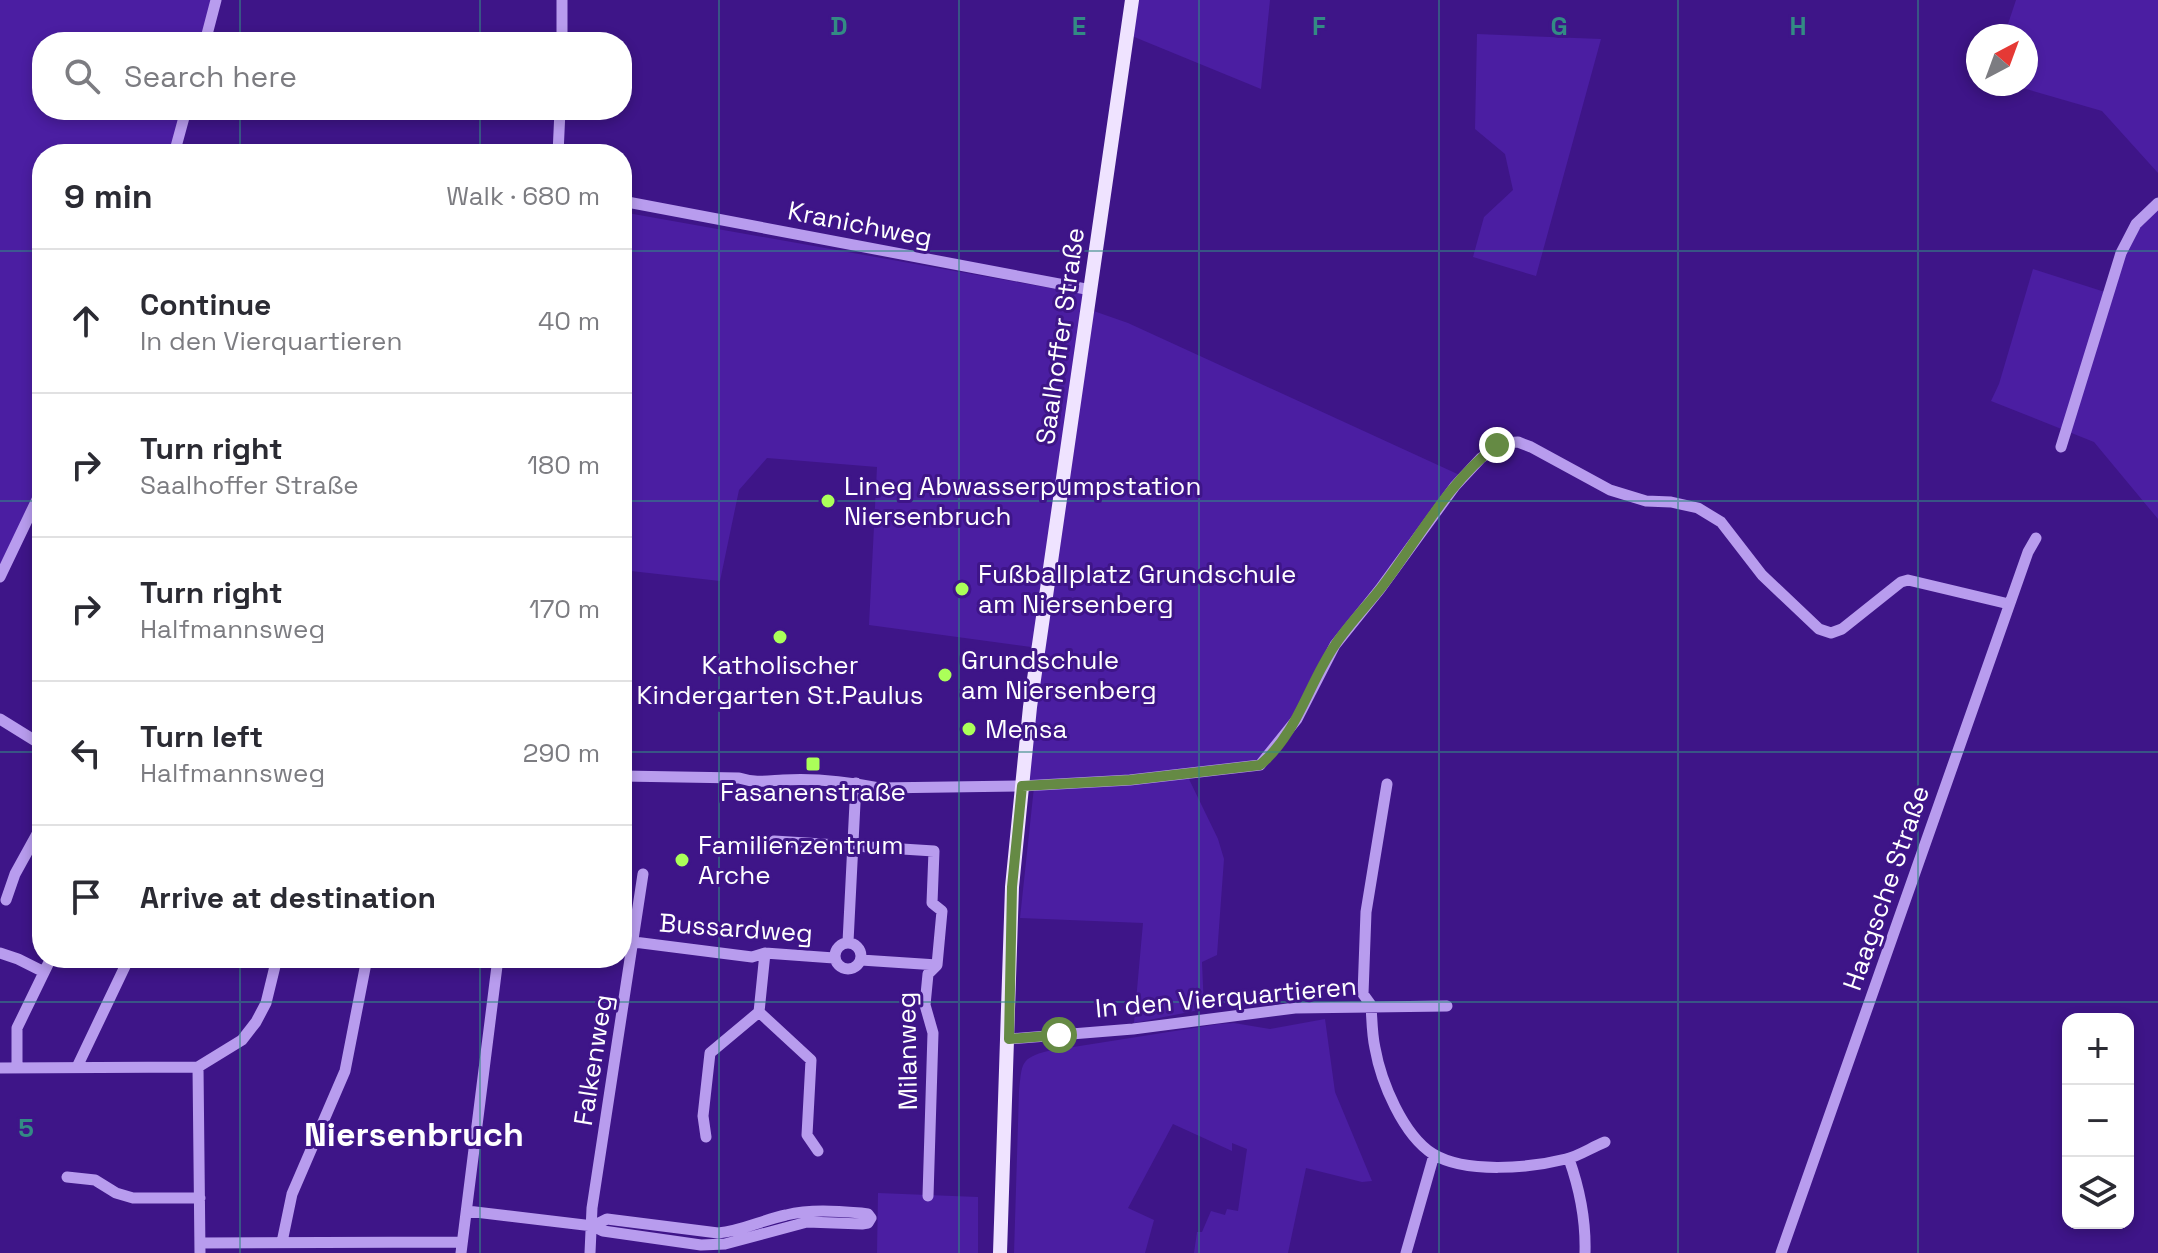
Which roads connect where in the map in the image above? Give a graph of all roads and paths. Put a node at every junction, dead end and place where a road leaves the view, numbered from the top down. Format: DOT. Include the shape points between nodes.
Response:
graph roads {
  1 [pos="216,0"];
  2 [pos="562,0"];
  3 [pos="1132,0"];
  4 [pos="208,32"];
  5 [pos="562,32"];
  6 [pos="183,120"];
  7 [pos="560,120"];
  8 [pos="177,144"];
  9 [pos="558,144"];
  10 [pos="632,203"];
  11 [pos="2158,203"];
  12 [pos="1091,290"];
  13 [pos="2061,447"];
  14 [pos="32,510"];
  15 [pos="2036,538"];
  16 [pos="0,577"];
  17 [pos="2009,604"];
  18 [pos="0,719"];
  19 [pos="32,739"];
  20 [pos="632,776"];
  21 [pos="856,783"];
  22 [pos="1387,784"];
  23 [pos="1022,786"];
  24 [pos="774,841"];
  25 [pos="32,843"];
  26 [pos="852,846"];
  27 [pos="643,874"];
  28 [pos="6,900"];
  29 [pos="634,942"];
  30 [pos="848,942"];
  31 [pos="0,953"];
  32 [pos="765,953"];
  33 [pos="632,955"];
  34 [pos="834,958"];
  35 [pos="861,960"];
  36 [pos="937,965"];
  37 [pos="32,966"];
  38 [pos="36,968"];
  39 [pos="46,968"];
  40 [pos="124,968"];
  41 [pos="275,968"];
  42 [pos="365,968"];
  43 [pos="497,968"];
  44 [pos="630,968"];
  45 [pos="44,972"];
  46 [pos="1371,1005"];
  47 [pos="1447,1006"];
  48 [pos="759,1012"];
  49 [pos="1009,1039"];
  50 [pos="17,1067"];
  51 [pos="77,1067"];
  52 [pos="198,1067"];
  53 [pos="0,1068"];
  54 [pos="706,1137"];
  55 [pos="1605,1142"];
  56 [pos="818,1151"];
  57 [pos="1434,1155"];
  58 [pos="1569,1159"];
  59 [pos="67,1177"];
  60 [pos="928,1196"];
  61 [pos="200,1198"];
  62 [pos="467,1211"];
  63 [pos="593,1226"];
  64 [pos="282,1242"];
  65 [pos="462,1247"];
  66 [pos="200,1248"];
  67 [pos="590,1253"];
  68 [pos="1000,1253"];
  69 [pos="1406,1253"];
  70 [pos="1585,1253"];
  71 [pos="1781,1253"];
  1 -- 4 [label="street"];
  2 -- 5 [label="street"];
  3 -- 12 [label="main road, Saalhoffer Straße"];
  6 -- 8 [label="street"];
  7 -- 9 [label="street"];
  10 -- 12 [label="street, Kranichweg"];
  11 -- 13 [label="street" via="2136,224 2121,253"];
  12 -- 23 [label="main road, Saalhoffer Straße"];
  14 -- 16 [label="street"];
  15 -- 17 [label="street, Haagsche Straße"];
  17 -- 23 [label="street" via="1908,580 1831,633 1819,629 1762,575 1721,522 1698,508 1610,490 1531,447 1503,443 1455,486 1335,645 1297,719 1260,765"];
  17 -- 71 [label="street, Haagsche Straße"];
  18 -- 19 [label="street"];
  20 -- 21 [label="street"];
  21 -- 23 [label="street" via="879,788"];
  21 -- 26 [label="street"];
  22 -- 46 [label="street" via="1366,912 1363,994"];
  23 -- 49 [label="main road, Saalhoffer Straße" via="1012,887"];
  24 -- 26 [label="street"];
  25 -- 28 [label="street"];
  26 -- 30 [label="street"];
  26 -- 36 [label="street, Milanweg" via="934,851 932,903 942,911"];
  27 -- 29 [label="street, Falkenweg"];
  29 -- 32 [label="street, Bussardweg" via="752,957"];
  29 -- 33 [label="street, Falkenweg"];
  30 -- 34 [label="street" via="838,946"];
  30 -- 35 [label="street" via="858,947"];
  31 -- 37 [label="street"];
  32 -- 34 [label="street, Bussardweg"];
  32 -- 48 [label="street"];
  34 -- 35 [label="street" via="848,970"];
  35 -- 36 [label="street"];
  36 -- 60 [label="street, Milanweg" via="928,974 925,1005 933,1033"];
  38 -- 45 [label="street"];
  39 -- 45 [label="street"];
  40 -- 51 [label="street"];
  41 -- 52 [label="street" via="256,1022 242,1040"];
  42 -- 64 [label="street" via="345,1071 292,1194"];
  43 -- 62 [label="street"];
  44 -- 63 [label="street, Falkenweg"];
  45 -- 50 [label="street" via="17,1028"];
  46 -- 47 [label="street, In den Vierquartieren"];
  46 -- 49 [label="street, In den Vierquartieren" via="1273,1009 1133,1029"];
  46 -- 57 [label="street" via="1386,1087 1401,1118"];
  48 -- 54 [label="street" via="710,1053"];
  48 -- 56 [label="street" via="811,1060 807,1135"];
  49 -- 68 [label="main road, Saalhoffer Straße"];
  50 -- 51 [label="street"];
  50 -- 53 [label="street"];
  51 -- 52 [label="street"];
  52 -- 61 [label="street"];
  55 -- 58 [label="street"];
  57 -- 58 [label="street" via="1503,1169"];
  57 -- 69 [label="street"];
  58 -- 70 [label="street" via="1584,1219"];
  59 -- 61 [label="street" via="95,1180 133,1198"];
  61 -- 66 [label="street"];
  62 -- 63 [label="street"];
  62 -- 65 [label="street"];
  63 -- 63 [label="street" via="701,1245 725,1244 807,1222 862,1224 871,1218 809,1211 718,1233 607,1219"];
  63 -- 67 [label="street, Falkenweg"];
  64 -- 65 [label="street"];
  64 -- 66 [label="street"];
}
